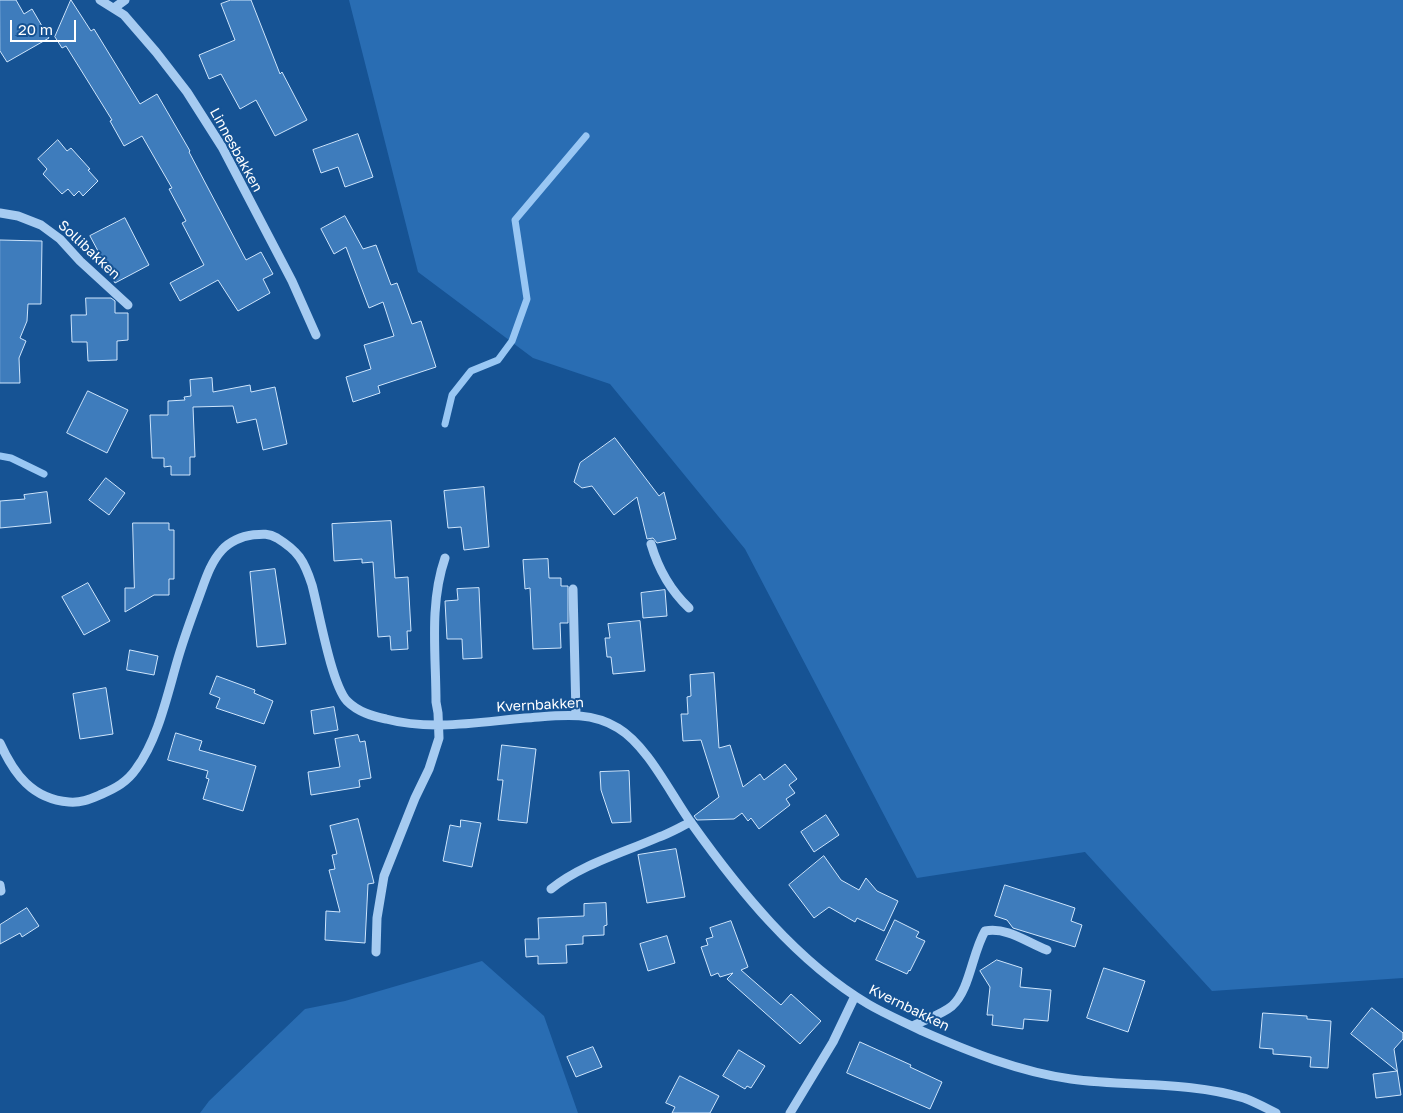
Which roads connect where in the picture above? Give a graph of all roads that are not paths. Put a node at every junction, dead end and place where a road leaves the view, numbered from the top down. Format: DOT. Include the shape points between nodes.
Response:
graph roads {
  1 [pos="100,0"];
  2 [pos="125,0"];
  3 [pos="114,8"];
  4 [pos="0,213"];
  5 [pos="128,305"];
  6 [pos="316,335"];
  7 [pos="651,544"];
  8 [pos="445,558"];
  9 [pos="573,589"];
  10 [pos="689,608"];
  11 [pos="576,714"];
  12 [pos="439,725"];
  13 [pos="0,743"];
  14 [pos="690,822"];
  15 [pos="551,889"];
  16 [pos="1047,950"];
  17 [pos="376,952"];
  18 [pos="855,996"];
  19 [pos="913,1026"];
  20 [pos="790,1113"];
  21 [pos="1276,1113"];
  1 -- 3 [label="street, Linnesbakken"];
  2 -- 3 [label="street"];
  3 -- 6 [label="street, Linnesbakken" via="156,52 222,147 292,281"];
  4 -- 5 [label="street, Sollibakken" via="41,225 60,239"];
  7 -- 10 [label="street" via="669,584"];
  8 -- 12 [label="street" via="435,606"];
  9 -- 11 [label="street"];
  11 -- 12 [label="street, Kvernbakken"];
  11 -- 14 [label="street, Kvernbakken" via="600,718 622,730 646,755"];
  12 -- 13 [label="street, Kvernbakken" via="404,724 365,714 347,700 337,684 310,579 296,550 269,534 245,535 223,548 209,568 157,727 136,770 121,786 82,802 61,801 35,792 16,774"];
  12 -- 17 [label="street" via="439,738 429,769 384,876 376,918"];
  14 -- 15 [label="street" via="609,857"];
  14 -- 18 [label="street, Kvernbakken" via="723,867 786,938"];
  16 -- 19 [label="street" via="1006,931 985,931 959,998 944,1012"];
  18 -- 19 [label="street, Kvernbakken"];
  18 -- 20 [label="street" via="833,1042"];
  19 -- 21 [label="street, Kvernbakken" via="975,1053 1045,1074 1222,1092 1250,1100"];
}
